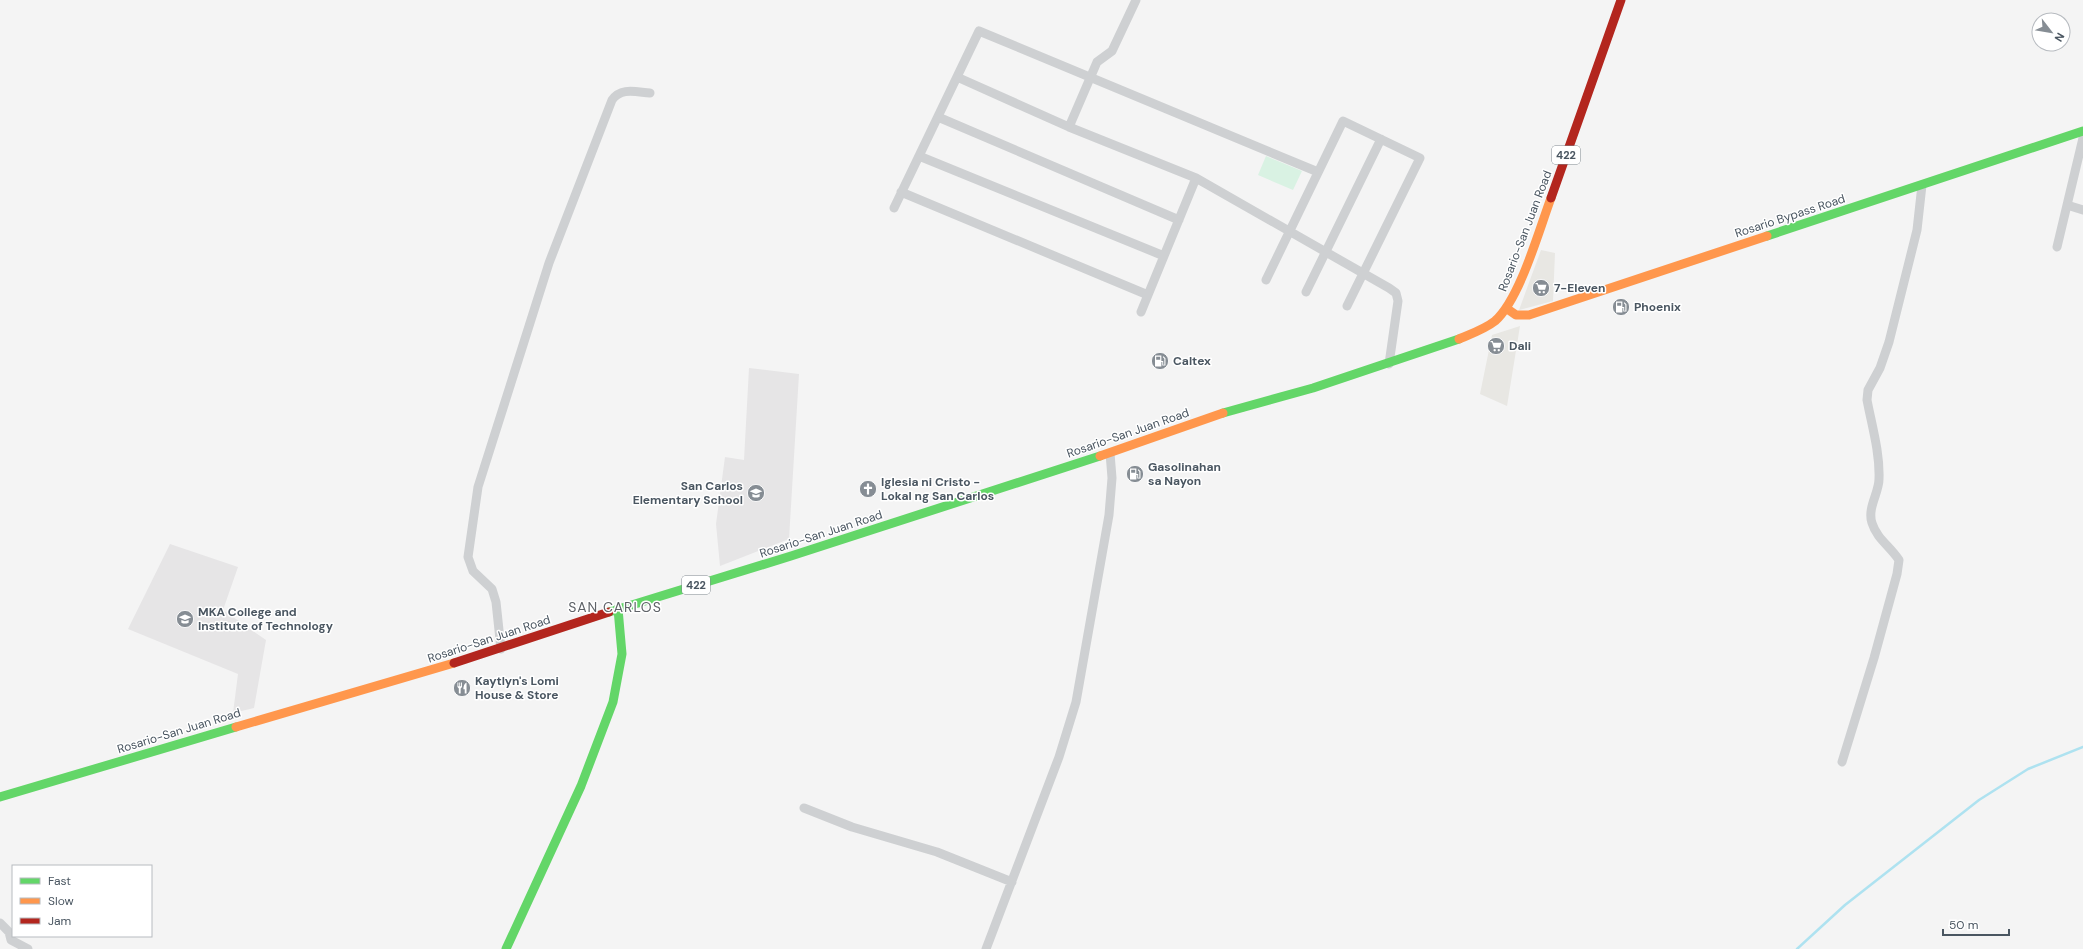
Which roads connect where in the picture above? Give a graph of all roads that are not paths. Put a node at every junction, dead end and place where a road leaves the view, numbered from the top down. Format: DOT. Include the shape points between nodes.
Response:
graph roads {
  1 [pos="1136,0"];
  2 [pos="1621,0"];
  3 [pos="957,77"];
  4 [pos="1091,78"];
  5 [pos="650,93"];
  6 [pos="938,117"];
  7 [pos="1070,127"];
  8 [pos="2083,131"];
  9 [pos="2083,138"];
  10 [pos="1381,139"];
  11 [pos="919,156"];
  12 [pos="1318,172"];
  13 [pos="1196,178"];
  14 [pos="1922,185"];
  15 [pos="901,192"];
  16 [pos="2067,205"];
  17 [pos="894,208"];
  18 [pos="2083,210"];
  19 [pos="1179,220"];
  20 [pos="1290,231"];
  21 [pos="2057,247"];
  22 [pos="1326,251"];
  23 [pos="1164,256"];
  24 [pos="1363,273"];
  25 [pos="1266,280"];
  26 [pos="1306,292"];
  27 [pos="1148,295"];
  28 [pos="1347,306"];
  29 [pos="1506,308"];
  30 [pos="1141,312"];
  31 [pos="1389,364"];
  32 [pos="1110,453"];
  33 [pos="618,609"];
  34 [pos="501,649"];
  35 [pos="1842,762"];
  36 [pos="0,797"];
  37 [pos="804,808"];
  38 [pos="1012,882"];
  39 [pos="0,923"];
  40 [pos="28,949"];
  41 [pos="506,949"];
  42 [pos="986,949"];
  1 -- 4 [label="street" via="1112,51 1098,62"];
  2 -- 29 [label="main road, Rosario-San Juan Road / 422" via="1536,243 1516,293"];
  3 -- 4 [label="street" via="979,31"];
  3 -- 6 [label="street"];
  3 -- 7 [label="street"];
  4 -- 7 [label="street"];
  4 -- 12 [label="street"];
  5 -- 34 [label="street" via="621,92 612,100 549,263 478,487 468,557 473,571 492,588"];
  6 -- 11 [label="street"];
  6 -- 19 [label="street"];
  7 -- 13 [label="street"];
  8 -- 14 [label="main road, Rosario Bypass Road"];
  9 -- 16 [label="street"];
  10 -- 12 [label="street" via="1343,121"];
  10 -- 22 [label="street"];
  10 -- 24 [label="street" via="1420,158"];
  11 -- 15 [label="street"];
  11 -- 23 [label="street"];
  12 -- 20 [label="street"];
  13 -- 19 [label="street"];
  13 -- 20 [label="street"];
  14 -- 29 [label="main road, Rosario Bypass Road" via="1529,315 1516,315"];
  14 -- 35 [label="street" via="1917,230 1889,342 1880,368 1868,390 1867,400 1880,481 1872,508 1872,522 1878,538 1899,560"];
  15 -- 17 [label="street"];
  15 -- 27 [label="street"];
  16 -- 18 [label="street"];
  16 -- 21 [label="street"];
  19 -- 23 [label="street"];
  20 -- 22 [label="street"];
  20 -- 25 [label="street"];
  22 -- 24 [label="street"];
  22 -- 26 [label="street"];
  23 -- 27 [label="street"];
  24 -- 28 [label="street"];
  24 -- 31 [label="street" via="1396,293 1398,301"];
  27 -- 30 [label="street"];
  29 -- 31 [label="main road, Rosario-San Juan Road / 422" via="1495,321 1480,330"];
  31 -- 32 [label="main road, Rosario-San Juan Road / 422" via="1213,416"];
  32 -- 33 [label="main road, Rosario-San Juan Road / 422"];
  32 -- 38 [label="street" via="1110,515 1076,702 1059,757"];
  33 -- 34 [label="main road, Rosario-San Juan Road / 422"];
  33 -- 41 [label="main road" via="622,654 613,702 581,786"];
  34 -- 36 [label="main road, Rosario-San Juan Road / 422"];
  37 -- 38 [label="street" via="852,827 937,852"];
  38 -- 42 [label="street"];
  39 -- 40 [label="street" via="11,940"];
}
